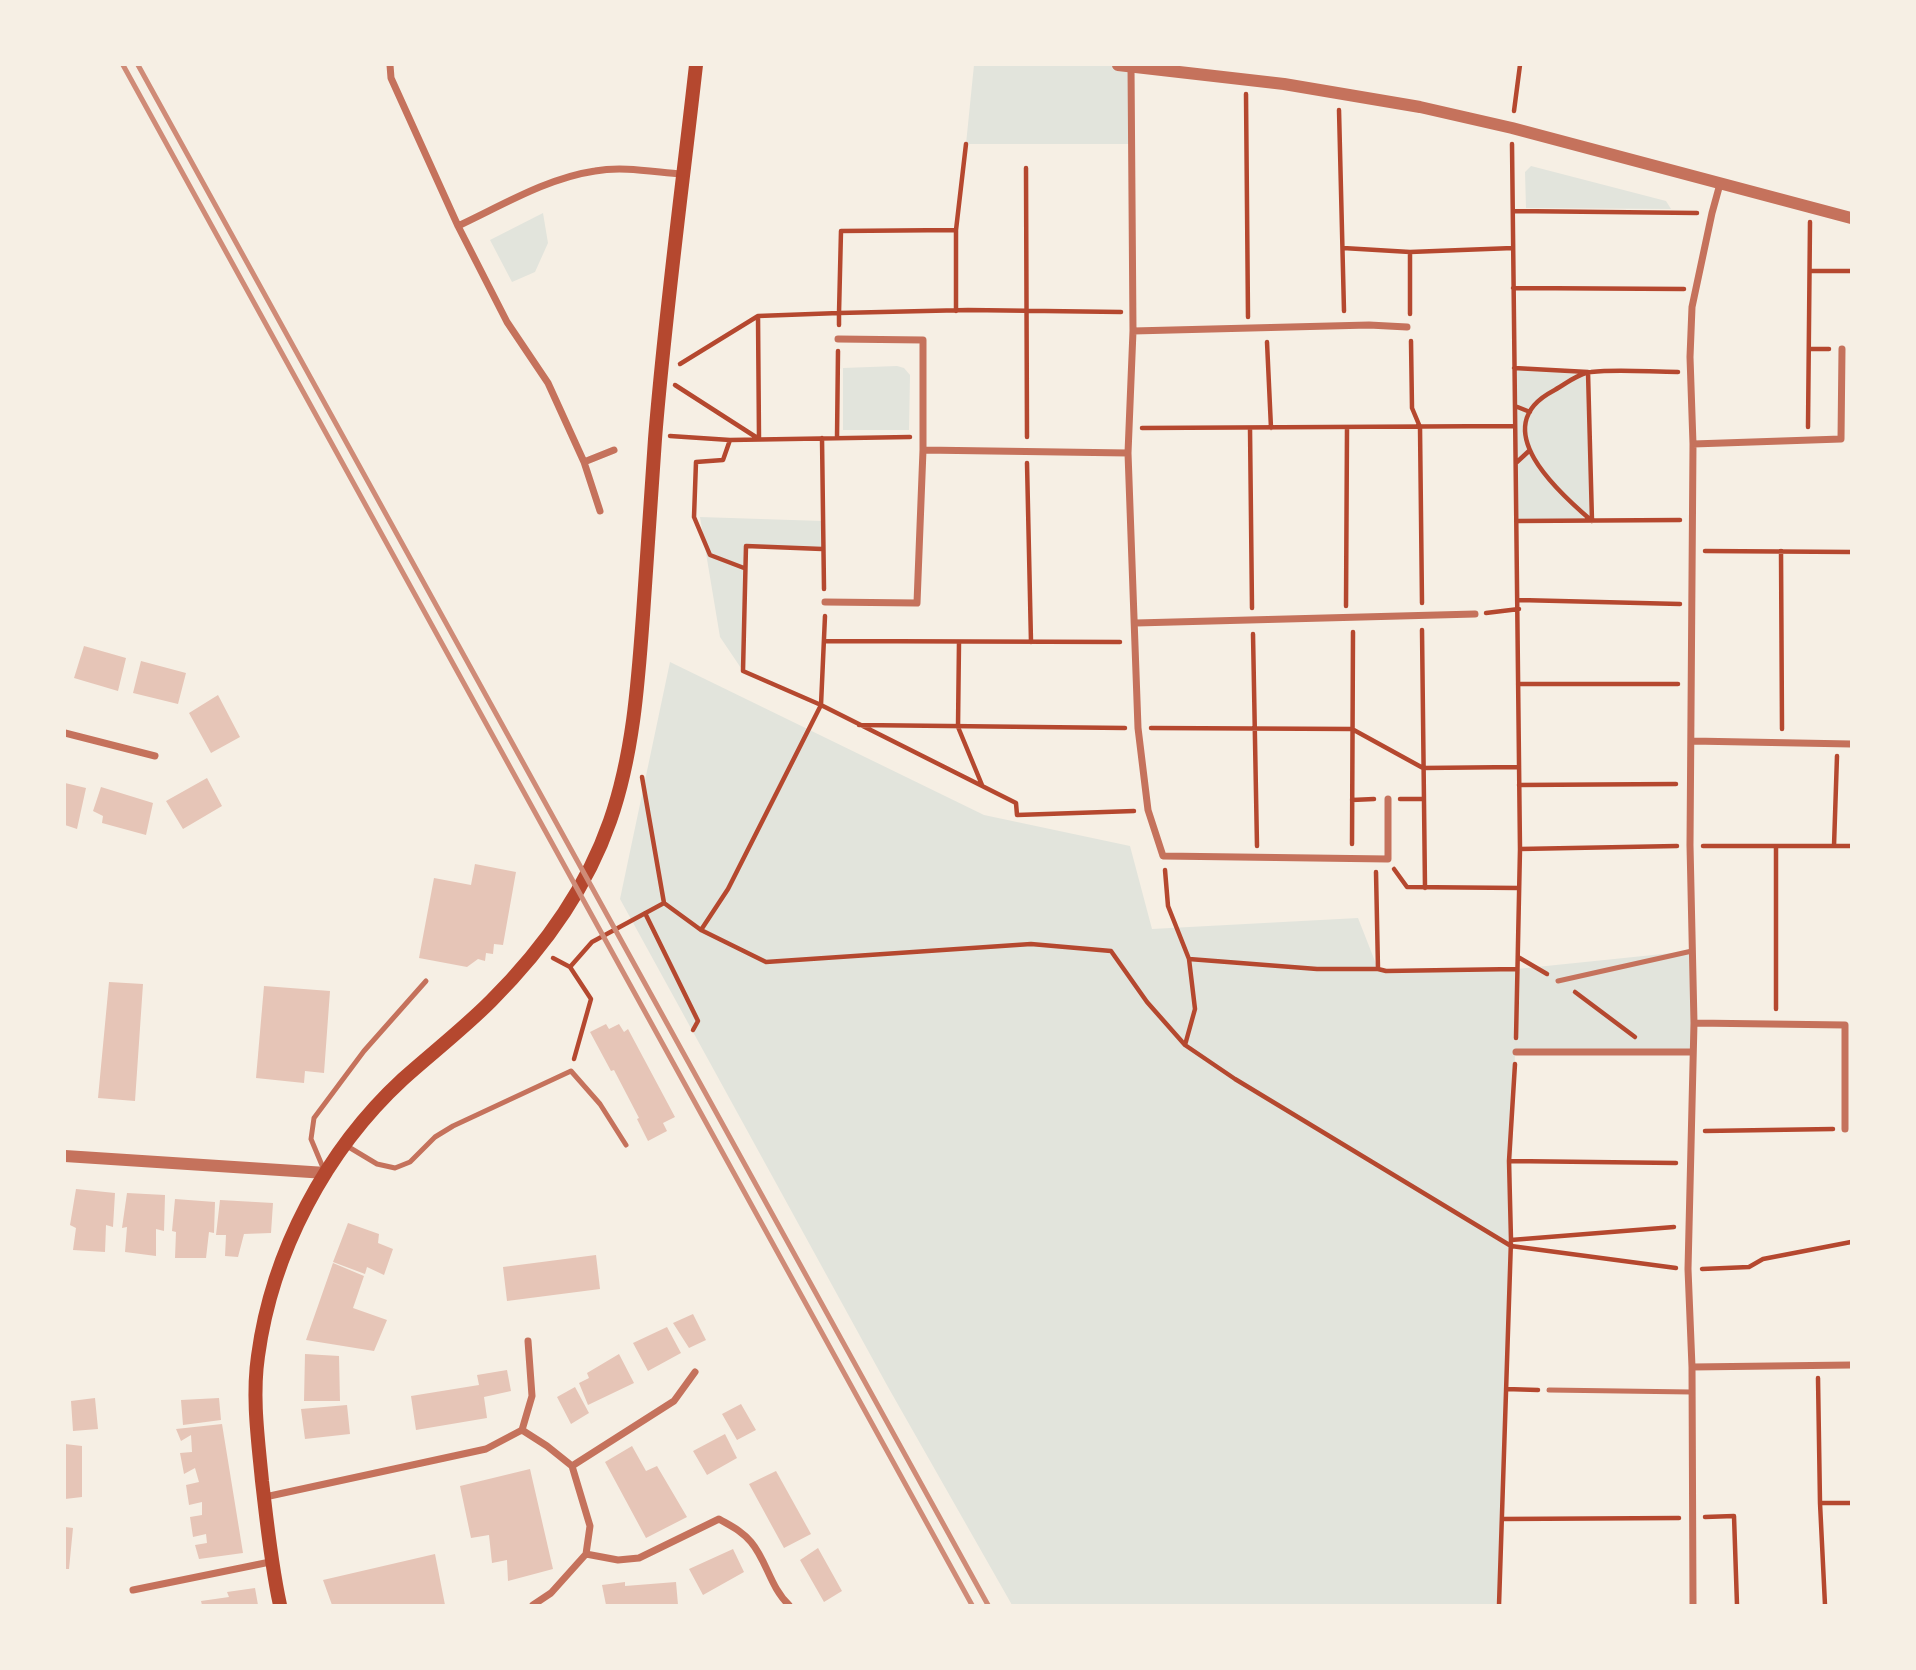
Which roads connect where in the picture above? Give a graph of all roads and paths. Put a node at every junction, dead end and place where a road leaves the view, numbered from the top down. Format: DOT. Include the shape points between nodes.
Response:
graph roads {
  1 [pos="390,65"];
  2 [pos="696,65"];
  3 [pos="1520,65"];
  4 [pos="1124,66"];
  5 [pos="1246,80"];
  6 [pos="1339,93"];
  7 [pos="1512,128"];
  8 [pos="966,144"];
  9 [pos="1026,169"];
  10 [pos="682,174"];
  11 [pos="1720,184"];
  12 [pos="1810,207"];
  13 [pos="1513,211"];
  14 [pos="1712,213"];
  15 [pos="1851,218"];
  16 [pos="458,226"];
  17 [pos="956,230"];
  18 [pos="1343,248"];
  19 [pos="1513,248"];
  20 [pos="1410,252"];
  21 [pos="1810,271"];
  22 [pos="1851,271"];
  23 [pos="1513,288"];
  24 [pos="1696,289"];
  25 [pos="956,311"];
  26 [pos="1026,311"];
  27 [pos="1133,312"];
  28 [pos="839,313"];
  29 [pos="758,316"];
  30 [pos="1345,326"];
  31 [pos="1409,327"];
  32 [pos="1248,328"];
  33 [pos="1266,328"];
  34 [pos="1133,331"];
  35 [pos="838,339"];
  36 [pos="1411,340"];
  37 [pos="1842,349"];
  38 [pos="1514,368"];
  39 [pos="1588,372"];
  40 [pos="1690,372"];
  41 [pos="661,376"];
  42 [pos="1515,406"];
  43 [pos="1530,412"];
  44 [pos="1516,426"];
  45 [pos="1420,427"];
  46 [pos="1129,428"];
  47 [pos="1250,428"];
  48 [pos="1271,428"];
  49 [pos="1347,428"];
  50 [pos="656,435"];
  51 [pos="922,436"];
  52 [pos="822,438"];
  53 [pos="837,438"];
  54 [pos="759,439"];
  55 [pos="730,440"];
  56 [pos="1808,440"];
  57 [pos="1693,444"];
  58 [pos="614,450"];
  59 [pos="923,450"];
  60 [pos="1530,450"];
  61 [pos="1027,452"];
  62 [pos="1128,453"];
  63 [pos="584,462"];
  64 [pos="1516,463"];
  65 [pos="600,511"];
  66 [pos="1691,520"];
  67 [pos="1517,521"];
  68 [pos="1592,521"];
  69 [pos="822,549"];
  70 [pos="1691,551"];
  71 [pos="1780,551"];
  72 [pos="1851,552"];
  73 [pos="744,568"];
  74 [pos="1519,600"];
  75 [pos="825,602"];
  76 [pos="1692,604"];
  77 [pos="1519,609"];
  78 [pos="1475,614"];
  79 [pos="1422,616"];
  80 [pos="1349,617"];
  81 [pos="1252,620"];
  82 [pos="1136,623"];
  83 [pos="824,641"];
  84 [pos="959,642"];
  85 [pos="1031,642"];
  86 [pos="1135,642"];
  87 [pos="1518,684"];
  88 [pos="1692,684"];
  89 [pos="821,705"];
  90 [pos="859,725"];
  91 [pos="958,727"];
  92 [pos="1255,727"];
  93 [pos="1138,728"];
  94 [pos="1352,729"];
  95 [pos="65,733"];
  96 [pos="1692,741"];
  97 [pos="630,743"];
  98 [pos="1783,743"];
  99 [pos="1838,744"];
  100 [pos="1851,744"];
  101 [pos="155,756"];
  102 [pos="1519,767"];
  103 [pos="1423,768"];
  104 [pos="1691,783"];
  105 [pos="1519,785"];
  106 [pos="982,786"];
  107 [pos="1388,799"];
  108 [pos="1148,810"];
  109 [pos="1689,845"];
  110 [pos="1776,846"];
  111 [pos="1834,846"];
  112 [pos="1851,846"];
  113 [pos="1520,849"];
  114 [pos="1163,856"];
  115 [pos="1257,857"];
  116 [pos="1352,859"];
  117 [pos="1376,859"];
  118 [pos="1388,859"];
  119 [pos="1425,888"];
  120 [pos="1519,888"];
  121 [pos="664,903"];
  122 [pos="645,914"];
  123 [pos="701,930"];
  124 [pos="537,950"];
  125 [pos="1692,951"];
  126 [pos="1518,956"];
  127 [pos="1189,959"];
  128 [pos="570,967"];
  129 [pos="1378,969"];
  130 [pos="1517,970"];
  131 [pos="426,981"];
  132 [pos="1558,981"];
  133 [pos="1694,1023"];
  134 [pos="1776,1024"];
  135 [pos="693,1030"];
  136 [pos="1185,1045"];
  137 [pos="1516,1052"];
  138 [pos="1663,1052"];
  139 [pos="1693,1052"];
  140 [pos="571,1071"];
  141 [pos="1845,1129"];
  142 [pos="1691,1131"];
  143 [pos="344,1144"];
  144 [pos="626,1144"];
  145 [pos="65,1156"];
  146 [pos="1509,1161"];
  147 [pos="1691,1163"];
  148 [pos="326,1173"];
  149 [pos="1689,1225"];
  150 [pos="1851,1242"];
  151 [pos="1511,1243"];
  152 [pos="1688,1269"];
  153 [pos="528,1341"];
  154 [pos="1851,1365"];
  155 [pos="1818,1366"];
  156 [pos="1692,1367"];
  157 [pos="695,1372"];
  158 [pos="1506,1389"];
  159 [pos="1549,1390"];
  160 [pos="1691,1392"];
  161 [pos="522,1430"];
  162 [pos="572,1466"];
  163 [pos="264,1498"];
  164 [pos="1820,1503"];
  165 [pos="1851,1503"];
  166 [pos="1693,1518"];
  167 [pos="1502,1519"];
  168 [pos="586,1554"];
  169 [pos="270,1562"];
  170 [pos="133,1590"];
  171 [pos="280,1605"];
  172 [pos="533,1605"];
  173 [pos="789,1605"];
  174 [pos="1499,1605"];
  175 [pos="1693,1605"];
  176 [pos="1737,1605"];
  177 [pos="1825,1605"];
  1 -- 16 [label="street" via="391,78"];
  2 -- 10 [label="main road"];
  3 -- 7 [label="path"];
  4 -- 5 [label="street"];
  4 -- 27 [label="street"];
  5 -- 6 [label="street"];
  5 -- 32 [label="path"];
  6 -- 7 [label="street"];
  6 -- 18 [label="path"];
  7 -- 11 [label="street"];
  7 -- 13 [label="path"];
  8 -- 17 [label="path"];
  9 -- 26 [label="path"];
  10 -- 16 [label="street" via="595,171 564,179"];
  10 -- 41 [label="main road"];
  11 -- 12 [label="street"];
  11 -- 14 [label="street"];
  12 -- 15 [label="street"];
  12 -- 21 [label="path"];
  13 -- 14 [label="path"];
  13 -- 19 [label="path"];
  14 -- 24 [label="street"];
  16 -- 63 [label="street" via="507,323 548,383"];
  17 -- 25 [label="path"];
  17 -- 28 [label="path" via="841,232"];
  18 -- 20 [label="path"];
  18 -- 30 [label="path"];
  19 -- 20 [label="path"];
  19 -- 23 [label="path"];
  20 -- 31 [label="path"];
  21 -- 22 [label="path"];
  21 -- 56 [label="path"];
  23 -- 24 [label="path"];
  23 -- 38 [label="path"];
  24 -- 40 [label="street"];
  25 -- 26 [label="path"];
  25 -- 28 [label="path"];
  26 -- 27 [label="path"];
  26 -- 61 [label="path"];
  27 -- 34 [label="street"];
  28 -- 29 [label="path"];
  28 -- 35 [label="path"];
  29 -- 41 [label="path"];
  29 -- 54 [label="path"];
  30 -- 31 [label="street"];
  30 -- 33 [label="street"];
  32 -- 33 [label="street"];
  32 -- 34 [label="street"];
  33 -- 48 [label="path"];
  34 -- 46 [label="street"];
  35 -- 51 [label="street" via="923,340"];
  35 -- 53 [label="path"];
  36 -- 45 [label="path" via="1412,408"];
  37 -- 56 [label="street" via="1841,439"];
  38 -- 39 [label="path"];
  38 -- 42 [label="path"];
  39 -- 40 [label="path"];
  39 -- 43 [label="path" via="1539,398"];
  39 -- 68 [label="path"];
  40 -- 57 [label="street"];
  41 -- 50 [label="main road"];
  41 -- 54 [label="path"];
  42 -- 43 [label="path"];
  42 -- 44 [label="path"];
  43 -- 60 [label="path" via="1526,419"];
  44 -- 45 [label="path"];
  44 -- 64 [label="path"];
  45 -- 49 [label="path"];
  45 -- 79 [label="path"];
  46 -- 47 [label="path"];
  46 -- 62 [label="street"];
  47 -- 48 [label="path"];
  47 -- 81 [label="path"];
  48 -- 49 [label="path"];
  49 -- 80 [label="path"];
  50 -- 55 [label="path"];
  50 -- 97 [label="main road"];
  51 -- 53 [label="path"];
  51 -- 59 [label="street"];
  52 -- 53 [label="path"];
  52 -- 54 [label="path"];
  52 -- 69 [label="path"];
  54 -- 55 [label="path"];
  55 -- 73 [label="path" via="723,460 695,462 694,517 710,555"];
  56 -- 57 [label="street"];
  57 -- 66 [label="street"];
  58 -- 63 [label="street"];
  59 -- 61 [label="street"];
  59 -- 75 [label="street" via="917,603"];
  60 -- 64 [label="path"];
  60 -- 68 [label="path" via="1560,494"];
  61 -- 62 [label="street"];
  61 -- 85 [label="path"];
  62 -- 82 [label="street"];
  63 -- 65 [label="street"];
  64 -- 67 [label="path"];
  66 -- 68 [label="path"];
  66 -- 70 [label="street"];
  67 -- 68 [label="path"];
  67 -- 74 [label="path"];
  69 -- 73 [label="path" via="746,546"];
  69 -- 75 [label="path"];
  70 -- 71 [label="path"];
  70 -- 76 [label="street"];
  71 -- 72 [label="path"];
  71 -- 98 [label="path"];
  73 -- 89 [label="path" via="743,671"];
  74 -- 76 [label="path"];
  74 -- 77 [label="path"];
  75 -- 83 [label="path"];
  76 -- 88 [label="street"];
  77 -- 78 [label="path"];
  77 -- 87 [label="path"];
  78 -- 79 [label="street"];
  79 -- 80 [label="street"];
  79 -- 103 [label="path"];
  80 -- 81 [label="street"];
  80 -- 94 [label="path"];
  81 -- 82 [label="street"];
  81 -- 92 [label="path"];
  82 -- 86 [label="street"];
  83 -- 84 [label="path"];
  83 -- 89 [label="path"];
  84 -- 85 [label="path"];
  84 -- 91 [label="path"];
  85 -- 86 [label="path"];
  86 -- 93 [label="street"];
  87 -- 88 [label="path"];
  87 -- 102 [label="path"];
  88 -- 96 [label="street"];
  89 -- 90 [label="path"];
  89 -- 123 [label="path" via="728,889"];
  90 -- 91 [label="path"];
  90 -- 106 [label="path"];
  91 -- 93 [label="path"];
  91 -- 106 [label="path"];
  92 -- 93 [label="path"];
  92 -- 94 [label="path"];
  92 -- 115 [label="path"];
  93 -- 108 [label="street"];
  94 -- 103 [label="path"];
  94 -- 116 [label="path"];
  95 -- 101 [label="street"];
  96 -- 98 [label="street"];
  96 -- 104 [label="street"];
  97 -- 121 [label="path" via="642,779"];
  97 -- 124 [label="main road" via="600,848 571,904"];
  98 -- 99 [label="street"];
  99 -- 100 [label="street"];
  99 -- 111 [label="path"];
  102 -- 103 [label="path"];
  102 -- 105 [label="path"];
  103 -- 119 [label="path"];
  104 -- 105 [label="path"];
  104 -- 109 [label="street"];
  105 -- 113 [label="path"];
  106 -- 108 [label="path" via="1016,803 1017,814"];
  107 -- 118 [label="street"];
  108 -- 114 [label="street"];
  109 -- 110 [label="path"];
  109 -- 113 [label="path"];
  109 -- 125 [label="street"];
  110 -- 111 [label="path"];
  110 -- 134 [label="path"];
  111 -- 112 [label="path"];
  113 -- 120 [label="path"];
  114 -- 115 [label="street"];
  114 -- 127 [label="path" via="1168,906"];
  115 -- 116 [label="street"];
  116 -- 117 [label="street"];
  117 -- 118 [label="street"];
  117 -- 129 [label="path"];
  118 -- 119 [label="path" via="1407,887"];
  119 -- 120 [label="path"];
  120 -- 126 [label="path"];
  121 -- 122 [label="path"];
  121 -- 123 [label="path"];
  122 -- 128 [label="path" via="592,942"];
  122 -- 135 [label="path" via="698,1021"];
  123 -- 136 [label="path" via="766,962 1031,944 1111,951"];
  124 -- 128 [label="path"];
  124 -- 143 [label="main road" via="489,1003 400,1082"];
  125 -- 132 [label="lane"];
  125 -- 133 [label="street"];
  126 -- 130 [label="path"];
  126 -- 132 [label="path"];
  127 -- 129 [label="path"];
  127 -- 136 [label="path" via="1195,1009"];
  128 -- 140 [label="path" via="591,999"];
  129 -- 130 [label="path"];
  130 -- 137 [label="path"];
  131 -- 148 [label="lane" via="364,1051 314,1118 311,1139"];
  132 -- 138 [label="path" via="1621,1028"];
  133 -- 134 [label="street"];
  133 -- 139 [label="street"];
  134 -- 141 [label="street" via="1845,1025"];
  136 -- 151 [label="path"];
  137 -- 138 [label="street"];
  137 -- 146 [label="path"];
  138 -- 139 [label="street"];
  139 -- 142 [label="street"];
  140 -- 143 [label="lane" via="453,1126 410,1162 395,1167 377,1164"];
  140 -- 144 [label="lane"];
  141 -- 142 [label="path"];
  142 -- 147 [label="street"];
  143 -- 148 [label="main road"];
  145 -- 148 [label="street"];
  146 -- 147 [label="path"];
  146 -- 151 [label="path"];
  147 -- 149 [label="street"];
  148 -- 163 [label="main road" via="299,1221 279,1271 257,1357 255,1390"];
  149 -- 151 [label="path"];
  149 -- 152 [label="street"];
  150 -- 152 [label="path" via="1763,1259 1749,1267"];
  151 -- 152 [label="path"];
  151 -- 158 [label="path"];
  152 -- 156 [label="street"];
  153 -- 161 [label="street" via="533,1396"];
  154 -- 155 [label="street"];
  155 -- 156 [label="street"];
  155 -- 164 [label="path"];
  156 -- 160 [label="street"];
  157 -- 162 [label="street" via="674,1401"];
  158 -- 159 [label="path"];
  158 -- 167 [label="path"];
  159 -- 160 [label="lane"];
  160 -- 166 [label="street"];
  161 -- 162 [label="street"];
  161 -- 163 [label="street" via="486,1449"];
  162 -- 168 [label="street" via="590,1526"];
  163 -- 169 [label="main road"];
  164 -- 165 [label="path"];
  164 -- 177 [label="path"];
  166 -- 167 [label="path"];
  166 -- 175 [label="street"];
  166 -- 176 [label="path" via="1734,1516"];
  167 -- 174 [label="path"];
  168 -- 172 [label="street" via="551,1593"];
  168 -- 173 [label="street" via="618,1560 639,1558 719,1520 737,1528 753,1544 778,1595"];
  169 -- 170 [label="street"];
  169 -- 171 [label="main road"];
}
